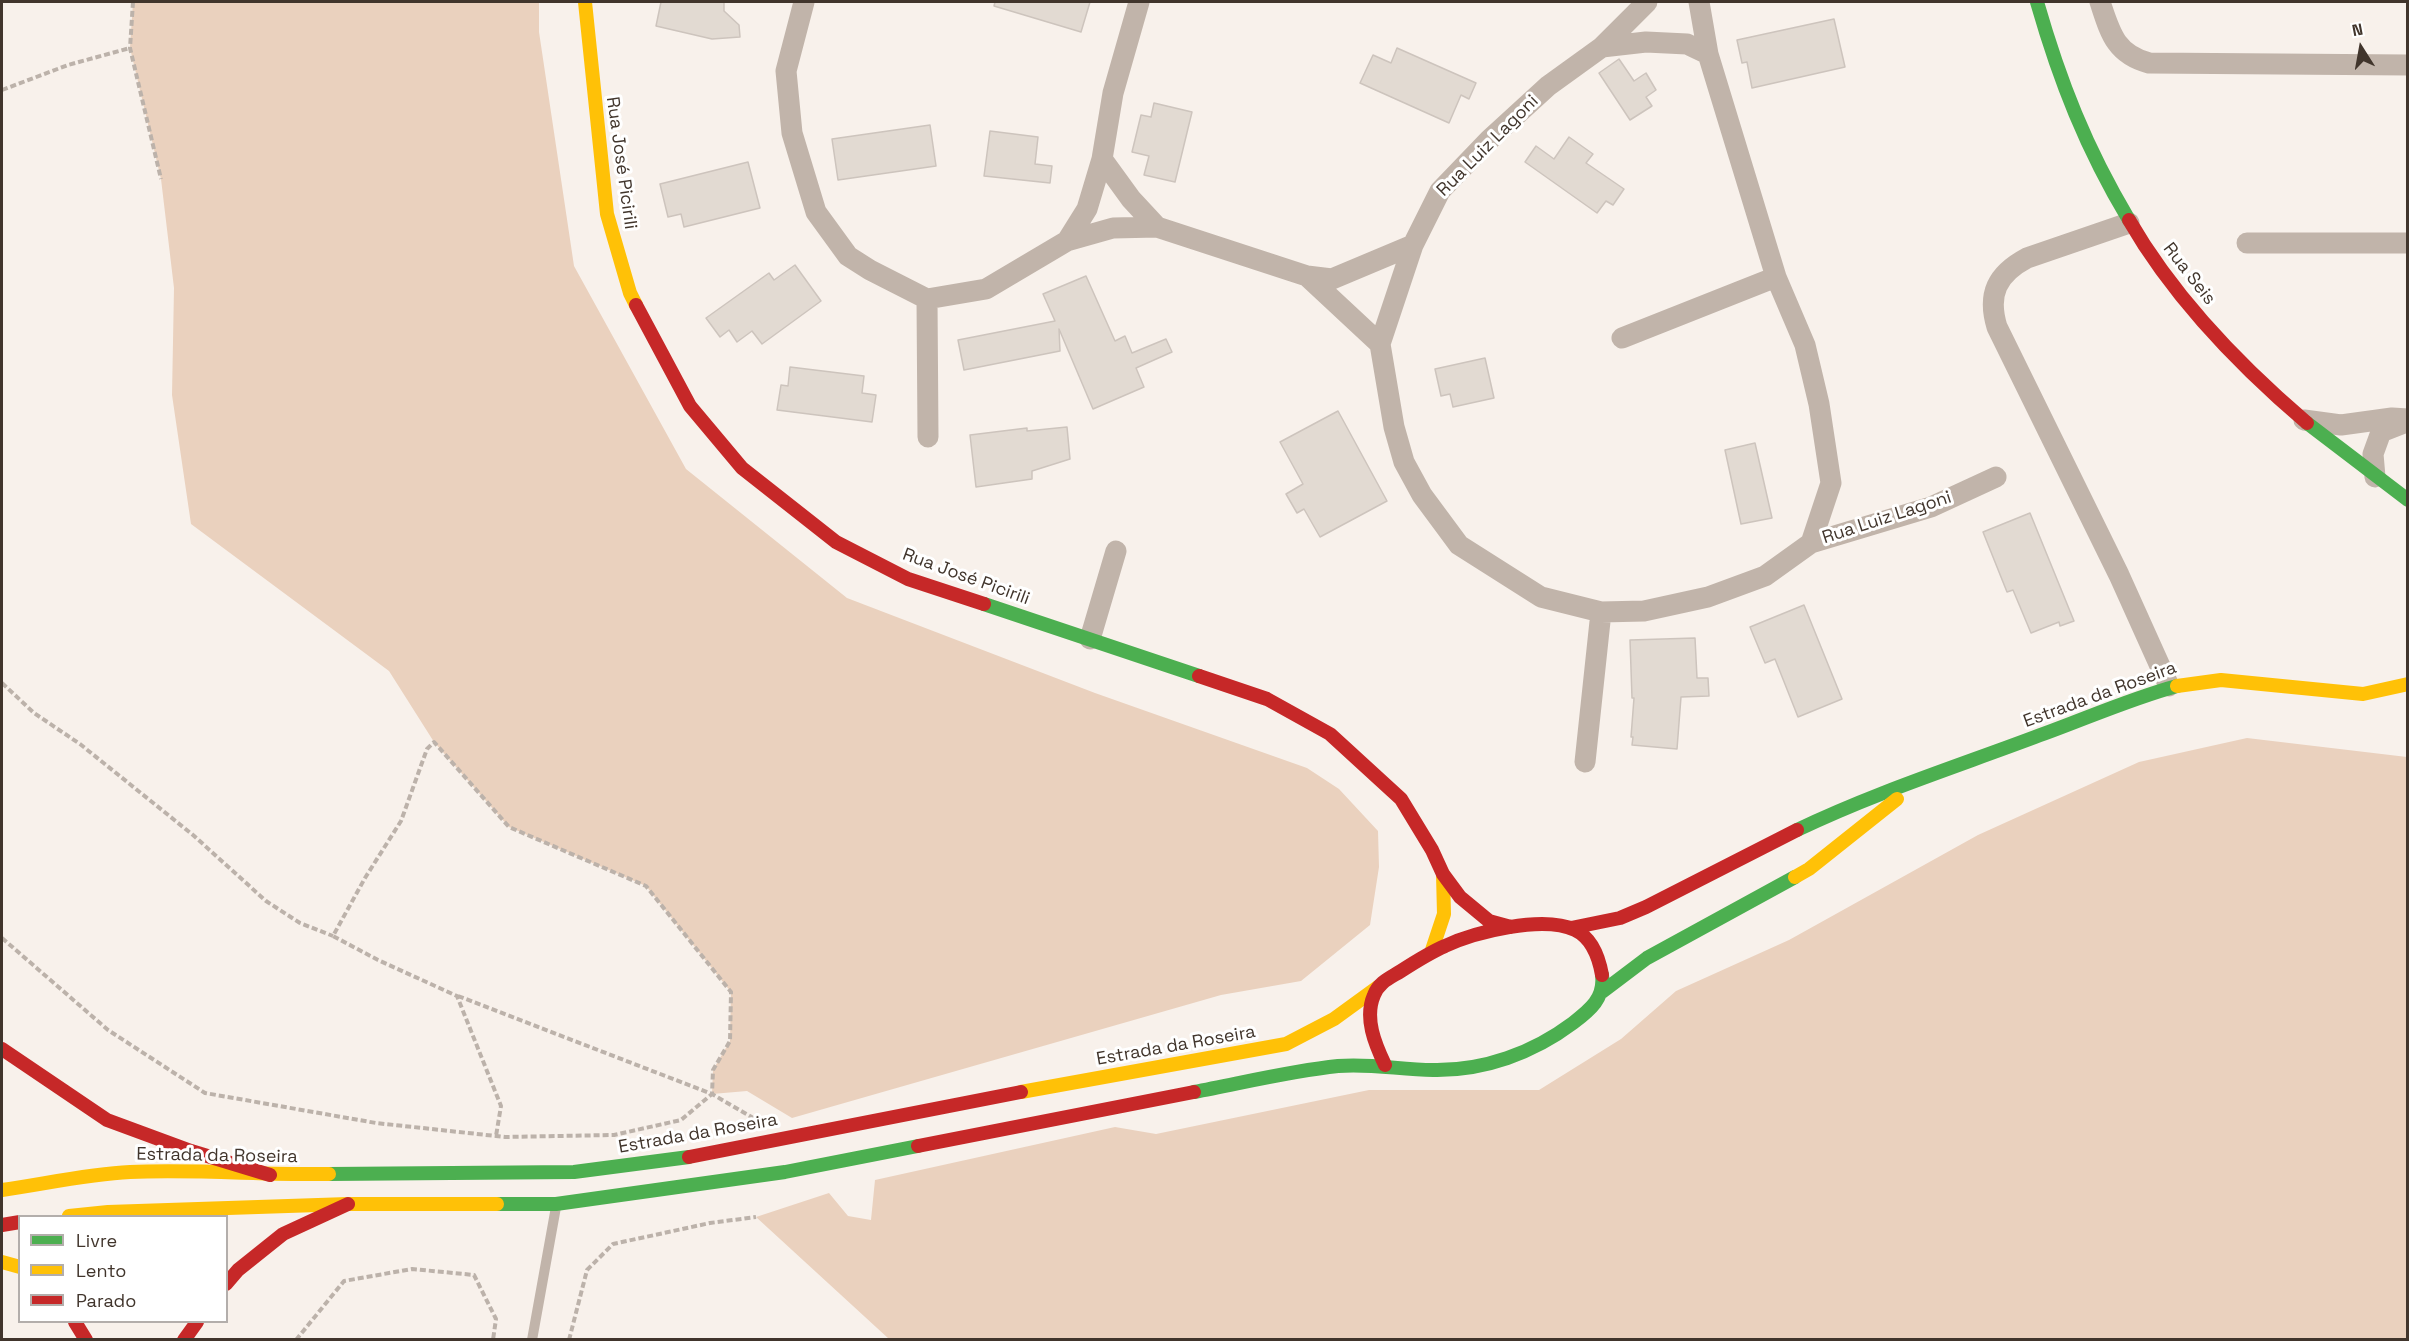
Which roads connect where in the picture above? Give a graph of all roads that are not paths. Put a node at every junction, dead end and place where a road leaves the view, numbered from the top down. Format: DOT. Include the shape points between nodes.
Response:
graph roads {
  1 [pos="585,2"];
  2 [pos="804,2"];
  3 [pos="1139,2"];
  4 [pos="1647,2"];
  5 [pos="1699,2"];
  6 [pos="2037,2"];
  7 [pos="2100,2"];
  8 [pos="1602,47"];
  9 [pos="1708,54"];
  10 [pos="2408,65"];
  11 [pos="1102,159"];
  12 [pos="2129,223"];
  13 [pos="1157,227"];
  14 [pos="1067,242"];
  15 [pos="2247,243"];
  16 [pos="2408,243"];
  17 [pos="1413,245"];
  18 [pos="1307,276"];
  19 [pos="1776,277"];
  20 [pos="927,299"];
  21 [pos="1622,338"];
  22 [pos="1380,344"];
  23 [pos="2302,420"];
  24 [pos="2408,420"];
  25 [pos="928,437"];
  26 [pos="1996,477"];
  27 [pos="2375,477"];
  28 [pos="2408,500"];
  29 [pos="1811,543"];
  30 [pos="1116,551"];
  31 [pos="1601,612"];
  32 [pos="1090,639"];
  33 [pos="2405,683"];
  34 [pos="2169,686"];
  35 [pos="1585,762"];
  36 [pos="1957,766"];
  37 [pos="1443,874"];
  38 [pos="1511,927"];
  39 [pos="1571,928"];
  40 [pos="1432,950"];
  41 [pos="1378,987"];
  42 [pos="1602,992"];
  43 [pos="2,1049"];
  44 [pos="1385,1065"];
  45 [pos="270,1175"];
  46 [pos="2,1190"];
  47 [pos="348,1204"];
  48 [pos="556,1204"];
  49 [pos="79,1215"];
  50 [pos="18,1222"];
  51 [pos="2,1226"];
  52 [pos="2,1262"];
  53 [pos="18,1266"];
  54 [pos="228,1282"];
  55 [pos="76,1323"];
  56 [pos="196,1323"];
  57 [pos="86,1340"];
  58 [pos="184,1340"];
  59 [pos="532,1340"];
  1 -- 32 [label="street, Rua José Picirili" via="607,214 630,293 690,406 742,468 836,542 909,579"];
  2 -- 20 [label="street" via="786,71 792,134 816,212 848,256"];
  3 -- 11 [label="street" via="1113,93"];
  4 -- 8 [label="street, Rua Luiz Lagoni"];
  5 -- 9 [label="street"];
  6 -- 12 [label="street, Rua Seis" via="2076,124"];
  7 -- 10 [label="street" via="2116,44 2130,57 2149,63"];
  8 -- 9 [label="street, Rua Luiz Lagoni" via="1646,42 1687,44"];
  8 -- 17 [label="street, Rua Luiz Lagoni" via="1548,86 1440,191"];
  9 -- 19 [label="street, Rua Luiz Lagoni"];
  11 -- 13 [label="street"];
  11 -- 14 [label="street" via="1087,209"];
  12 -- 23 [label="street, Rua Seis" via="2168,280 2225,347"];
  12 -- 34 [label="street" via="2012,266 2001,279 1992,302 1997,327"];
  13 -- 14 [label="street" via="1113,228"];
  13 -- 18 [label="street"];
  14 -- 20 [label="street" via="986,289"];
  15 -- 16 [label="street"];
  17 -- 18 [label="street" via="1332,279"];
  17 -- 22 [label="street, Rua Luiz Lagoni"];
  18 -- 22 [label="street"];
  19 -- 21 [label="street"];
  19 -- 29 [label="street, Rua Luiz Lagoni" via="1804,345 1819,404 1830,483"];
  20 -- 25 [label="street"];
  22 -- 31 [label="street, Rua Luiz Lagoni" via="1404,462 1422,495 1459,545 1541,597"];
  23 -- 24 [label="street" via="2334,425 2392,418"];
  23 -- 27 [label="street, Rua Seis"];
  24 -- 27 [label="street" via="2381,432 2373,454"];
  26 -- 29 [label="street, Rua Luiz Lagoni" via="1931,507"];
  27 -- 28 [label="street, Rua Seis"];
  29 -- 31 [label="street, Rua Luiz Lagoni" via="1765,576 1708,597 1644,611"];
  30 -- 32 [label="street"];
  31 -- 35 [label="street"];
  32 -- 37 [label="street, Rua José Picirili" via="1267,699 1330,734 1401,799"];
  33 -- 34 [label="street, Estrada da Roseira" via="2363,694 2221,680"];
  34 -- 36 [label="street, Estrada da Roseira"];
  36 -- 39 [label="street, Estrada da Roseira" via="1908,782 1807,825 1646,908"];
  36 -- 42 [label="street, Estrada da Roseira" via="1886,806 1809,869 1647,958"];
  37 -- 38 [label="street" via="1474,910 1489,921"];
  37 -- 40 [label="street" via="1444,914"];
  38 -- 39 [label="street, Estrada da Roseira"];
  38 -- 40 [label="street, Estrada da Roseira"];
  39 -- 42 [label="street" via="1595,949"];
  40 -- 41 [label="street, Estrada da Roseira"];
  41 -- 44 [label="street" via="1371,1005 1371,1023 1373,1043"];
  41 -- 45 [label="street, Estrada da Roseira" via="1313,1032 1286,1044 688,1157 574,1172"];
  42 -- 44 [label="street, Estrada da Roseira" via="1584,1014 1560,1033 1507,1059 1441,1070"];
  43 -- 45 [label="street" via="107,1120"];
  44 -- 48 [label="street, Estrada da Roseira" via="1315,1069 785,1172"];
  45 -- 46 [label="street, Estrada da Roseira" via="128,1172"];
  47 -- 48 [label="street, Estrada da Roseira"];
  47 -- 49 [label="street, Estrada da Roseira"];
  47 -- 54 [label="street" via="283,1234"];
  48 -- 59 [label="lane"];
  50 -- 51 [label="street"];
  52 -- 53 [label="street"];
  55 -- 57 [label="street"];
  56 -- 58 [label="street"];
}
